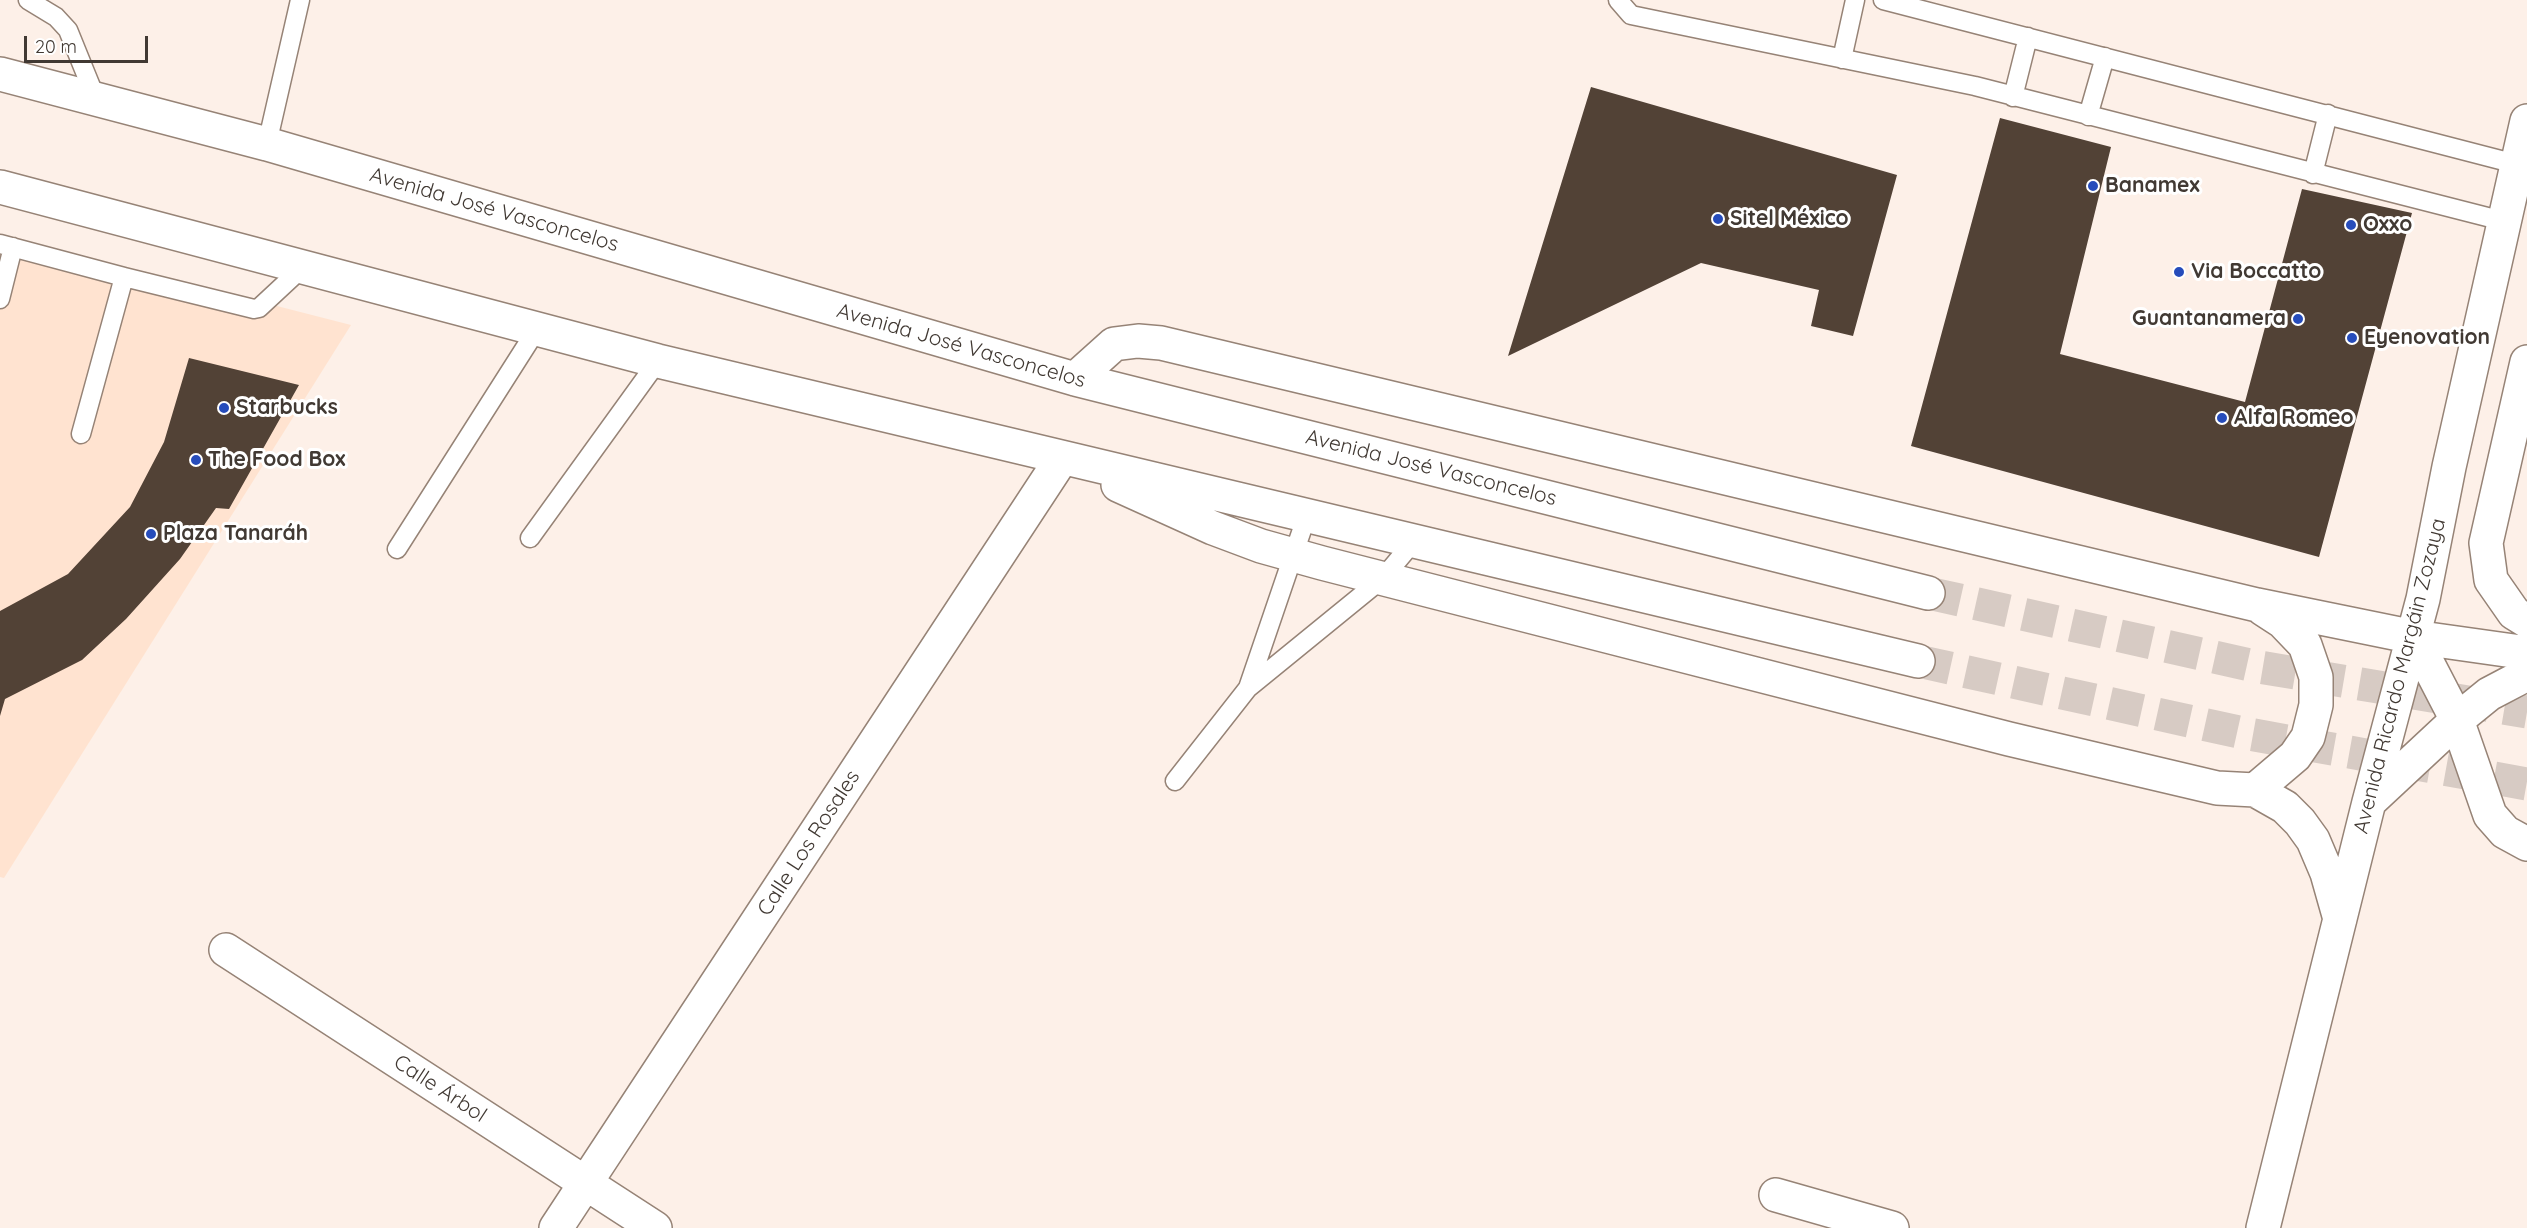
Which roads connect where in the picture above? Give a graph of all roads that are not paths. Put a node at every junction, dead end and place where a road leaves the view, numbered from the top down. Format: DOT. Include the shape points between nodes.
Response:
graph roads {
  1 [pos="28,0"];
  2 [pos="300,0"];
  3 [pos="1618,0"];
  4 [pos="1855,0"];
  5 [pos="1883,0"];
  6 [pos="2028,37"];
  7 [pos="2105,57"];
  8 [pos="1842,58"];
  9 [pos="0,74"];
  10 [pos="2013,97"];
  11 [pos="96,99"];
  12 [pos="2328,114"];
  13 [pos="2088,116"];
  14 [pos="2527,122"];
  15 [pos="267,144"];
  16 [pos="2516,164"];
  17 [pos="2313,174"];
  18 [pos="0,187"];
  19 [pos="2503,221"];
  20 [pos="7,245"];
  21 [pos="302,268"];
  22 [pos="124,277"];
  23 [pos="0,299"];
  24 [pos="537,329"];
  25 [pos="658,362"];
  26 [pos="2527,362"];
  27 [pos="1075,379"];
  28 [pos="81,434"];
  29 [pos="1062,458"];
  30 [pos="1307,515"];
  31 [pos="530,538"];
  32 [pos="1414,541"];
  33 [pos="397,549"];
  34 [pos="1294,555"];
  35 [pos="1383,578"];
  36 [pos="1928,592"];
  37 [pos="2257,605"];
  38 [pos="2527,621"];
  39 [pos="2414,637"];
  40 [pos="2527,653"];
  41 [pos="1918,661"];
  42 [pos="2527,674"];
  43 [pos="1248,688"];
  44 [pos="2457,720"];
  45 [pos="1175,780"];
  46 [pos="2255,790"];
  47 [pos="2370,802"];
  48 [pos="2527,844"];
  49 [pos="2340,919"];
  50 [pos="226,950"];
  51 [pos="585,1184"];
  52 [pos="1776,1195"];
  53 [pos="556,1228"];
  54 [pos="655,1228"];
  55 [pos="1892,1228"];
  56 [pos="2263,1228"];
  1 -- 11 [label="lane" via="56,17 68,30"];
  2 -- 15 [label="lane"];
  3 -- 8 [label="lane" via="1631,15"];
  4 -- 8 [label="lane"];
  5 -- 6 [label="lane"];
  6 -- 7 [label="lane"];
  6 -- 10 [label="lane"];
  7 -- 12 [label="lane"];
  7 -- 13 [label="lane"];
  8 -- 10 [label="lane"];
  9 -- 11 [label="main road, Avenida José Vasconcelos"];
  10 -- 13 [label="lane"];
  11 -- 15 [label="main road, Avenida José Vasconcelos"];
  12 -- 16 [label="lane"];
  12 -- 17 [label="lane"];
  13 -- 17 [label="lane"];
  14 -- 16 [label="main road, Avenida Ricardo Margáin Zozaya"];
  15 -- 27 [label="main road, Avenida José Vasconcelos"];
  16 -- 19 [label="main road, Avenida Ricardo Margáin Zozaya"];
  17 -- 19 [label="lane"];
  18 -- 21 [label="main road"];
  19 -- 39 [label="main road, Avenida Ricardo Margáin Zozaya"];
  20 -- 22 [label="lane"];
  20 -- 23 [label="lane"];
  21 -- 22 [label="lane" via="254,309"];
  21 -- 24 [label="main road"];
  22 -- 28 [label="lane"];
  24 -- 25 [label="main road"];
  24 -- 33 [label="lane"];
  25 -- 29 [label="main road"];
  25 -- 31 [label="lane"];
  26 -- 38 [label="main road" via="2486,543 2491,580 2514,613"];
  27 -- 36 [label="main road, Avenida José Vasconcelos"];
  27 -- 37 [label="main road" via="1114,344 1161,343"];
  29 -- 30 [label="main road"];
  29 -- 34 [label="main road" via="1181,515"];
  29 -- 51 [label="main road, Calle Los Rosales"];
  30 -- 32 [label="main road"];
  30 -- 34 [label="lane"];
  32 -- 35 [label="lane"];
  32 -- 41 [label="main road"];
  34 -- 35 [label="main road"];
  34 -- 43 [label="lane"];
  35 -- 43 [label="lane"];
  35 -- 46 [label="main road" via="2009,739 2217,788"];
  37 -- 39 [label="main road"];
  37 -- 46 [label="main road" via="2283,622 2305,645 2316,677 2316,705 2308,737 2295,756"];
  39 -- 40 [label="main road"];
  39 -- 44 [label="main road"];
  39 -- 47 [label="main road, Avenida Ricardo Margáin Zozaya"];
  42 -- 44 [label="main road" via="2489,694"];
  43 -- 45 [label="lane"];
  44 -- 47 [label="main road"];
  44 -- 48 [label="main road" via="2490,815 2505,832"];
  46 -- 49 [label="main road" via="2284,807 2313,840 2328,873"];
  47 -- 49 [label="main road, Avenida Ricardo Margáin Zozaya"];
  49 -- 56 [label="main road, Avenida Ricardo Margáin Zozaya"];
  50 -- 51 [label="main road, Calle Árbol"];
  51 -- 53 [label="main road, Calle Los Rosales"];
  51 -- 54 [label="main road, Calle Árbol"];
  52 -- 55 [label="main road"];
}
